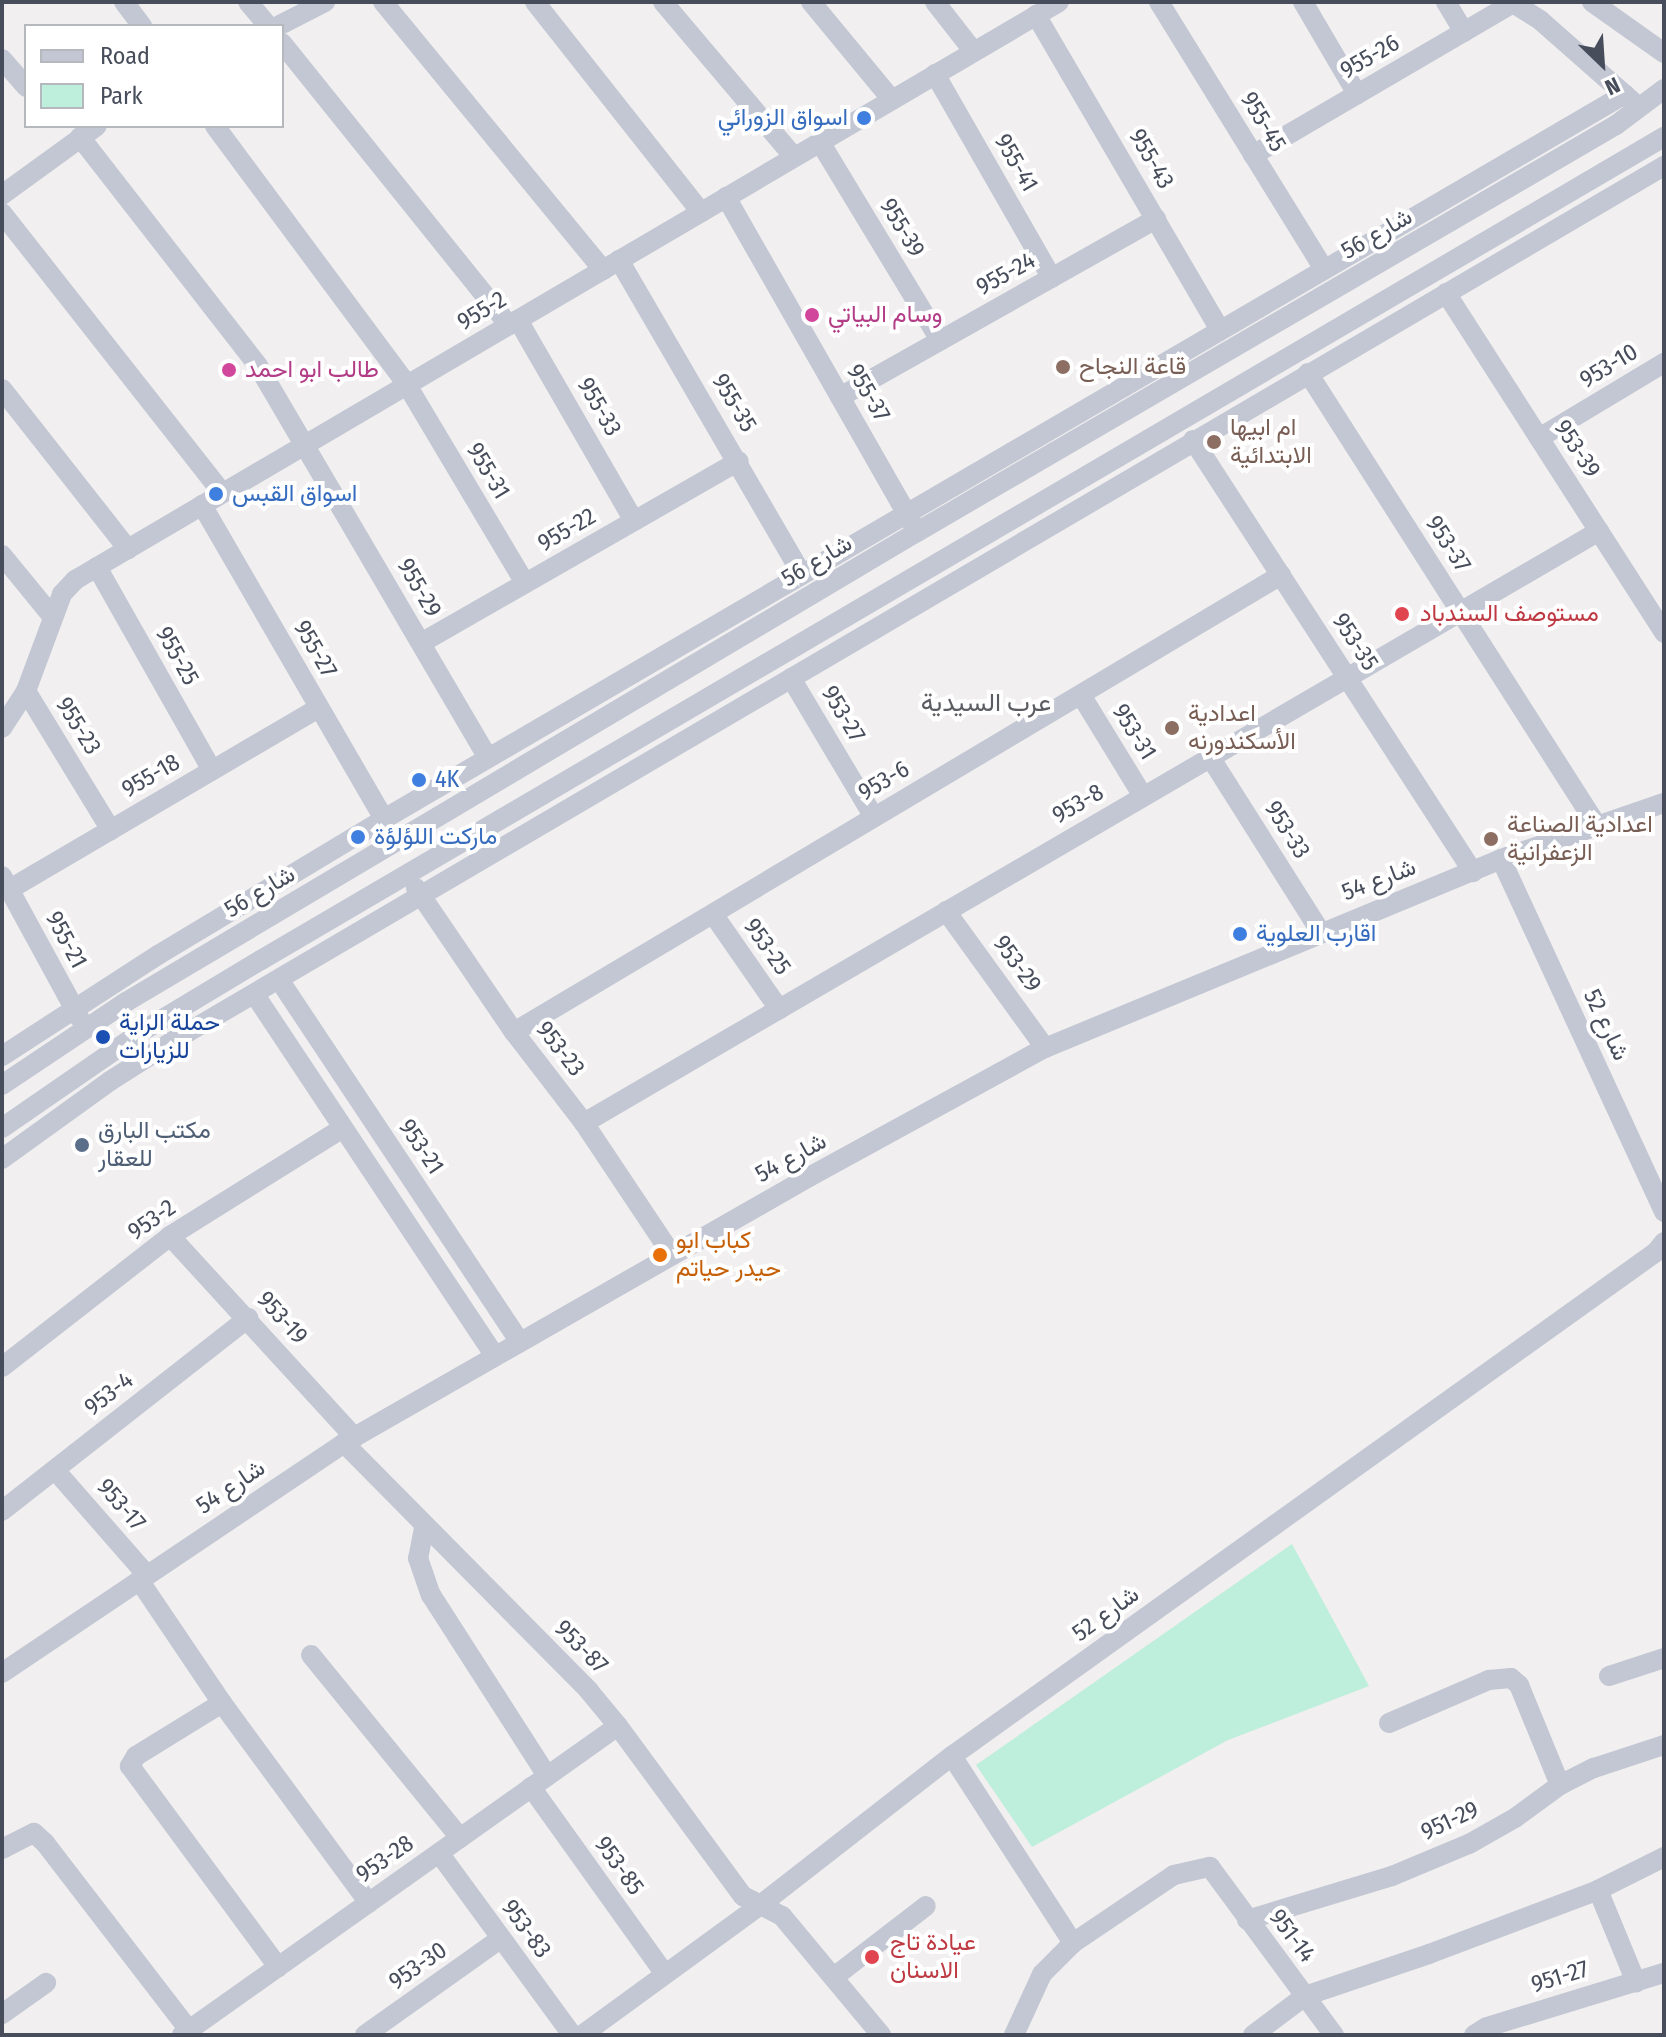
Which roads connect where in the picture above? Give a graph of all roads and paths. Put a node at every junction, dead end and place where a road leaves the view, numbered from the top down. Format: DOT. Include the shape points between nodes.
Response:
graph roads {
  1 [pos="124,2"];
  2 [pos="248,2"];
  3 [pos="325,2"];
  4 [pos="383,2"];
  5 [pos="535,2"];
  6 [pos="663,2"];
  7 [pos="811,2"];
  8 [pos="935,2"];
  9 [pos="1059,2"];
  10 [pos="1159,2"];
  11 [pos="1303,2"];
  12 [pos="1446,2"];
  13 [pos="1592,2"];
  14 [pos="1513,3"];
  15 [pos="1036,15"];
  16 [pos="138,24"];
  17 [pos="266,24"];
  18 [pos="282,24"];
  19 [pos="1464,32"];
  20 [pos="284,45"];
  21 [pos="1661,47"];
  22 [pos="974,52"];
  23 [pos="2,59"];
  24 [pos="935,74"];
  25 [pos="24,85"];
  26 [pos="1664,89"];
  27 [pos="1357,94"];
  28 [pos="1625,94"];
  29 [pos="892,100"];
  30 [pos="1640,110"];
  31 [pos="216,128"];
  32 [pos="88,132"];
  33 [pos="1664,137"];
  34 [pos="820,142"];
  35 [pos="1253,155"];
  36 [pos="794,157"];
  37 [pos="1664,166"];
  38 [pos="2,195"];
  39 [pos="726,197"];
  40 [pos="701,212"];
  41 [pos="2,213"];
  42 [pos="1156,219"];
  43 [pos="611,265"];
  44 [pos="1323,268"];
  45 [pos="1052,278"];
  46 [pos="1446,293"];
  47 [pos="514,322"];
  48 [pos="1220,330"];
  49 [pos="940,340"];
  50 [pos="1664,363"];
  51 [pos="1308,373"];
  52 [pos="407,385"];
  53 [pos="2,389"];
  54 [pos="840,397"];
  55 [pos="1539,438"];
  56 [pos="1193,440"];
  57 [pos="305,445"];
  58 [pos="739,461"];
  59 [pos="222,493"];
  60 [pos="202,505"];
  61 [pos="906,513"];
  62 [pos="634,521"];
  63 [pos="1599,531"];
  64 [pos="917,532"];
  65 [pos="128,549"];
  66 [pos="2,555"];
  67 [pos="97,567"];
  68 [pos="802,574"];
  69 [pos="1281,575"];
  70 [pos="525,583"];
  71 [pos="1460,611"];
  72 [pos="52,616"];
  73 [pos="1664,633"];
  74 [pos="421,643"];
  75 [pos="791,678"];
  76 [pos="1347,678"];
  77 [pos="26,691"];
  78 [pos="1081,695"];
  79 [pos="319,708"];
  80 [pos="2,728"];
  81 [pos="1210,757"];
  82 [pos="488,758"];
  83 [pos="212,770"];
  84 [pos="1143,796"];
  85 [pos="1664,803"];
  86 [pos="874,817"];
  87 [pos="384,819"];
  88 [pos="1596,824"];
  89 [pos="111,830"];
  90 [pos="1501,859"];
  91 [pos="1473,872"];
  92 [pos="406,875"];
  93 [pos="6,883"];
  94 [pos="423,898"];
  95 [pos="946,911"];
  96 [pos="713,914"];
  97 [pos="1320,931"];
  98 [pos="244,932"];
  99 [pos="261,960"];
  100 [pos="280,981"];
  101 [pos="255,995"];
  102 [pos="74,1008"];
  103 [pos="779,1009"];
  104 [pos="86,1027"];
  105 [pos="514,1032"];
  106 [pos="1045,1048"];
  107 [pos="2,1056"];
  108 [pos="2,1085"];
  109 [pos="584,1123"];
  110 [pos="2,1128"];
  111 [pos="341,1129"];
  112 [pos="2,1159"];
  113 [pos="1664,1212"];
  114 [pos="170,1236"];
  115 [pos="1664,1242"];
  116 [pos="672,1255"];
  117 [pos="248,1318"];
  118 [pos="520,1342"];
  119 [pos="495,1356"];
  120 [pos="2,1367"];
  121 [pos="349,1440"];
  122 [pos="55,1470"];
  123 [pos="2,1511"];
  124 [pos="424,1528"];
  125 [pos="143,1578"];
  126 [pos="311,1655"];
  127 [pos="1664,1658"];
  128 [pos="2,1673"];
  129 [pos="1609,1676"];
  130 [pos="222,1703"];
  131 [pos="1389,1723"];
  132 [pos="618,1726"];
  133 [pos="1664,1745"];
  134 [pos="952,1756"];
  135 [pos="539,1782"];
  136 [pos="1560,1785"];
  137 [pos="460,1838"];
  138 [pos="2,1849"];
  139 [pos="439,1853"];
  140 [pos="1664,1857"];
  141 [pos="1598,1890"];
  142 [pos="369,1903"];
  143 [pos="759,1906"];
  144 [pos="926,1906"];
  145 [pos="1247,1920"];
  146 [pos="500,1939"];
  147 [pos="1073,1943"];
  148 [pos="278,1967"];
  149 [pos="1664,1973"];
  150 [pos="665,1974"];
  151 [pos="834,1977"];
  152 [pos="1636,1982"];
  153 [pos="46,1983"];
  154 [pos="1305,1996"];
  155 [pos="2,2014"];
  156 [pos="185,2033"];
  157 [pos="365,2035"];
  158 [pos="572,2035"];
  159 [pos="582,2035"];
  160 [pos="881,2035"];
  161 [pos="1014,2035"];
  162 [pos="1253,2035"];
  163 [pos="1334,2035"];
  164 [pos="1474,2035"];
  1 -- 16 [label="street"];
  2 -- 17 [label="street"];
  3 -- 18 [label="street"];
  4 -- 43 [label="street, 955-35"];
  5 -- 40 [label="street"];
  6 -- 36 [label="street"];
  7 -- 29 [label="street"];
  8 -- 22 [label="street"];
  9 -- 15 [label="street, 955-2"];
  10 -- 35 [label="street, 955-45"];
  11 -- 27 [label="street"];
  12 -- 19 [label="street"];
  13 -- 21 [label="street"];
  14 -- 19 [label="street, 955-26"];
  14 -- 28 [label="street"];
  15 -- 22 [label="street, 955-2"];
  15 -- 42 [label="street, 955-43"];
  19 -- 27 [label="street, 955-26"];
  20 -- 47 [label="street, 955-33"];
  22 -- 24 [label="street, 955-2"];
  23 -- 25 [label="street"];
  24 -- 29 [label="street, 955-2"];
  24 -- 45 [label="street, 955-41"];
  26 -- 30 [label="street, شارع 56"];
  27 -- 35 [label="street, 955-26"];
  28 -- 30 [label="street"];
  28 -- 44 [label="street"];
  29 -- 34 [label="street, 955-2"];
  30 -- 64 [label="street, شارع 56"];
  31 -- 52 [label="street, 955-31"];
  32 -- 38 [label="street"];
  32 -- 57 [label="street, 955-29" via="258,366"];
  33 -- 92 [label="street"];
  34 -- 36 [label="street, 955-2"];
  34 -- 49 [label="street, 955-39"];
  35 -- 44 [label="street, 955-45"];
  36 -- 39 [label="street, 955-2"];
  37 -- 46 [label="street"];
  39 -- 40 [label="street, 955-2"];
  39 -- 54 [label="street, 955-37"];
  40 -- 43 [label="street, 955-2"];
  41 -- 59 [label="street"];
  42 -- 45 [label="street, 955-24"];
  42 -- 48 [label="street, 955-43"];
  43 -- 47 [label="street, 955-2"];
  43 -- 58 [label="street, 955-35"];
  44 -- 48 [label="street"];
  45 -- 49 [label="street, 955-24"];
  46 -- 51 [label="street"];
  46 -- 55 [label="street, 953-39"];
  47 -- 52 [label="street, 955-2"];
  47 -- 62 [label="street, 955-33"];
  48 -- 61 [label="street"];
  49 -- 54 [label="street, 955-24"];
  50 -- 55 [label="street, 953-10"];
  51 -- 56 [label="street"];
  51 -- 71 [label="street, 953-37"];
  52 -- 57 [label="street, 955-2"];
  52 -- 70 [label="street, 955-31"];
  53 -- 65 [label="street"];
  54 -- 61 [label="street, 955-37"];
  55 -- 63 [label="street, 953-39"];
  56 -- 69 [label="street, 953-35"];
  56 -- 75 [label="street"];
  57 -- 59 [label="street, 955-2"];
  57 -- 74 [label="street, 955-29"];
  58 -- 62 [label="street, 955-22"];
  58 -- 68 [label="street, 955-35"];
  59 -- 60 [label="street, 955-2"];
  60 -- 65 [label="street, 955-2"];
  60 -- 79 [label="street, 955-27"];
  61 -- 64 [label="street, 955-37"];
  61 -- 68 [label="street"];
  62 -- 70 [label="street, 955-22"];
  63 -- 71 [label="street, 953-8"];
  63 -- 73 [label="street, 953-39"];
  64 -- 98 [label="street, شارع 56"];
  65 -- 67 [label="street, 955-2"];
  66 -- 72 [label="street"];
  67 -- 72 [label="street, 955-2" via="62,594"];
  67 -- 83 [label="street, 955-25"];
  68 -- 82 [label="street"];
  69 -- 76 [label="street, 953-35"];
  69 -- 78 [label="street, 953-6"];
  70 -- 74 [label="street, 955-22"];
  71 -- 76 [label="street, 953-8"];
  71 -- 88 [label="street, 953-37"];
  72 -- 77 [label="street, 955-2"];
  74 -- 82 [label="street, 955-29"];
  75 -- 86 [label="street, 953-27"];
  75 -- 94 [label="street"];
  76 -- 81 [label="street, 953-8"];
  76 -- 91 [label="street, 953-35"];
  77 -- 80 [label="street, 955-2"];
  77 -- 89 [label="street, 955-23"];
  78 -- 84 [label="street, 953-31"];
  78 -- 86 [label="street, 953-6"];
  79 -- 83 [label="street, 955-18"];
  79 -- 87 [label="street, 955-27"];
  81 -- 84 [label="street, 953-8"];
  81 -- 97 [label="street, 953-33"];
  82 -- 87 [label="street"];
  83 -- 89 [label="street, 955-18"];
  84 -- 95 [label="street, 953-8"];
  85 -- 88 [label="street, شارع 54"];
  86 -- 96 [label="street, 953-6"];
  87 -- 102 [label="street"];
  88 -- 90 [label="street, شارع 54"];
  89 -- 93 [label="street, 955-18"];
  90 -- 91 [label="street, شارع 54"];
  90 -- 113 [label="street, شارع 52"];
  91 -- 97 [label="street, شارع 54"];
  92 -- 94 [label="street, 953-23"];
  92 -- 99 [label="street"];
  93 -- 102 [label="street, 955-21"];
  94 -- 100 [label="street"];
  94 -- 105 [label="street, 953-23"];
  95 -- 103 [label="street, 953-8"];
  95 -- 106 [label="street, 953-29"];
  96 -- 103 [label="street, 953-25"];
  96 -- 105 [label="street, 953-6"];
  97 -- 106 [label="street, شارع 54"];
  98 -- 99 [label="street"];
  98 -- 104 [label="street, شارع 56"];
  99 -- 110 [label="street" via="103,1057"];
  100 -- 101 [label="street"];
  100 -- 118 [label="street, 953-21"];
  101 -- 111 [label="street"];
  101 -- 112 [label="street" via="110,1081"];
  102 -- 104 [label="street, 955-21"];
  102 -- 107 [label="street"];
  103 -- 109 [label="street, 953-8"];
  104 -- 108 [label="street, شارع 56"];
  105 -- 109 [label="street, 953-23"];
  106 -- 116 [label="street, شارع 54"];
  109 -- 116 [label="street, 953-23"];
  111 -- 114 [label="street, 953-2"];
  111 -- 119 [label="street"];
  114 -- 117 [label="street, 953-19"];
  114 -- 120 [label="street, 953-2"];
  115 -- 134 [label="street, شارع 52"];
  116 -- 118 [label="street, شارع 54"];
  117 -- 121 [label="street, 953-19"];
  117 -- 122 [label="street, 953-4"];
  118 -- 119 [label="street, شارع 54"];
  119 -- 121 [label="street, شارع 54"];
  121 -- 124 [label="street, 953-87"];
  121 -- 125 [label="street, شارع 54"];
  122 -- 123 [label="street, 953-4"];
  122 -- 125 [label="street, 953-17"];
  124 -- 132 [label="street, 953-87"];
  124 -- 135 [label="street, 953-85" via="418,1558 431,1595"];
  125 -- 128 [label="street, شارع 54"];
  125 -- 130 [label="street, 953-17"];
  126 -- 137 [label="street"];
  127 -- 129 [label="street"];
  130 -- 142 [label="street, 953-17"];
  130 -- 148 [label="street" via="136,1756 130,1766"];
  131 -- 136 [label="street" via="1489,1680 1511,1678 1519,1685"];
  132 -- 135 [label="street, 953-28"];
  132 -- 143 [label="street, 953-87" via="743,1896"];
  133 -- 136 [label="street, 951-29"];
  134 -- 143 [label="street, شارع 52"];
  134 -- 147 [label="street"];
  135 -- 137 [label="street, 953-28"];
  135 -- 150 [label="street, 953-85"];
  136 -- 145 [label="street, 951-29" via="1469,1844 1392,1876"];
  137 -- 139 [label="street, 953-28"];
  138 -- 156 [label="street" via="34,1833 45,1843"];
  139 -- 142 [label="street, 953-28"];
  139 -- 146 [label="street, 953-83"];
  140 -- 141 [label="street"];
  141 -- 152 [label="street"];
  141 -- 154 [label="street"];
  142 -- 148 [label="street, 953-28"];
  143 -- 150 [label="street, شارع 52"];
  143 -- 151 [label="street, 953-87" via="782,1916"];
  144 -- 151 [label="street"];
  145 -- 147 [label="street, 951-14" via="1210,1867 1174,1875"];
  145 -- 154 [label="street, 951-14"];
  146 -- 157 [label="street, 953-30"];
  146 -- 158 [label="street, 953-83"];
  147 -- 161 [label="street" via="1042,1974"];
  148 -- 156 [label="street, 953-28"];
  149 -- 152 [label="street, 951-27"];
  150 -- 159 [label="street, شارع 52"];
  151 -- 160 [label="street, 953-87"];
  152 -- 164 [label="street, 951-27"];
  153 -- 155 [label="street"];
  154 -- 162 [label="street"];
  154 -- 163 [label="street, 951-14"];
}
